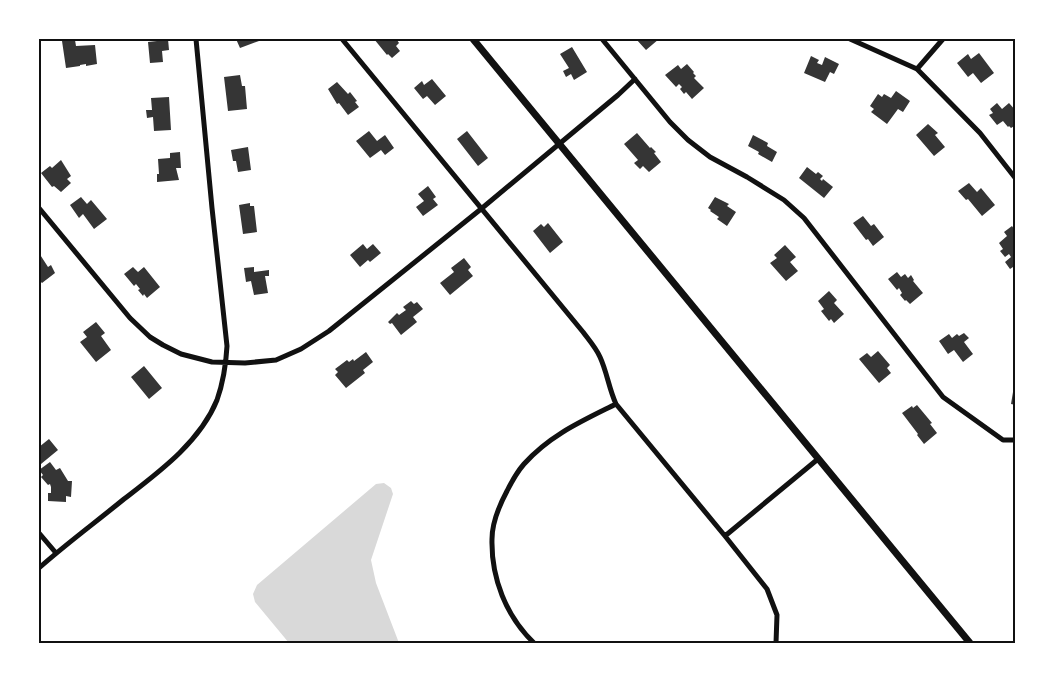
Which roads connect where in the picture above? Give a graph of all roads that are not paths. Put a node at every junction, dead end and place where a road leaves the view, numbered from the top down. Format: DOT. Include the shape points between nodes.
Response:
graph roads {
  1 [pos="196,39"];
  2 [pos="342,39"];
  3 [pos="473,39"];
  4 [pos="602,39"];
  5 [pos="850,39"];
  6 [pos="943,39"];
  7 [pos="917,69"];
  8 [pos="635,79"];
  9 [pos="560,144"];
  10 [pos="1016,179"];
  11 [pos="39,208"];
  12 [pos="481,209"];
  13 [pos="226,363"];
  14 [pos="616,404"];
  15 [pos="1016,440"];
  16 [pos="818,459"];
  17 [pos="39,533"];
  18 [pos="725,536"];
  19 [pos="56,554"];
  20 [pos="39,568"];
  21 [pos="534,643"];
  22 [pos="776,643"];
  23 [pos="970,643"];
  1 -- 13 [label="street"];
  2 -- 12 [label="street"];
  3 -- 9 [label="street"];
  4 -- 8 [label="street"];
  5 -- 7 [label="street"];
  6 -- 7 [label="street"];
  7 -- 10 [label="street" via="980,133"];
  8 -- 9 [label="street"];
  8 -- 15 [label="street" via="688,140 784,200 804,218 943,397 1003,440"];
  9 -- 12 [label="street"];
  9 -- 16 [label="street"];
  11 -- 13 [label="street" via="150,337 181,354"];
  12 -- 13 [label="street" via="310,344 276,360"];
  12 -- 14 [label="street" via="583,332 603,364"];
  13 -- 19 [label="street" via="216,401 191,441"];
  14 -- 18 [label="street"];
  14 -- 21 [label="street" via="571,426 537,451 514,477 502,500 492,538 497,584 517,622"];
  16 -- 18 [label="street"];
  16 -- 23 [label="street"];
  17 -- 19 [label="street"];
  18 -- 22 [label="street" via="760,579 773,602 777,615"];
  19 -- 20 [label="street"];
}
